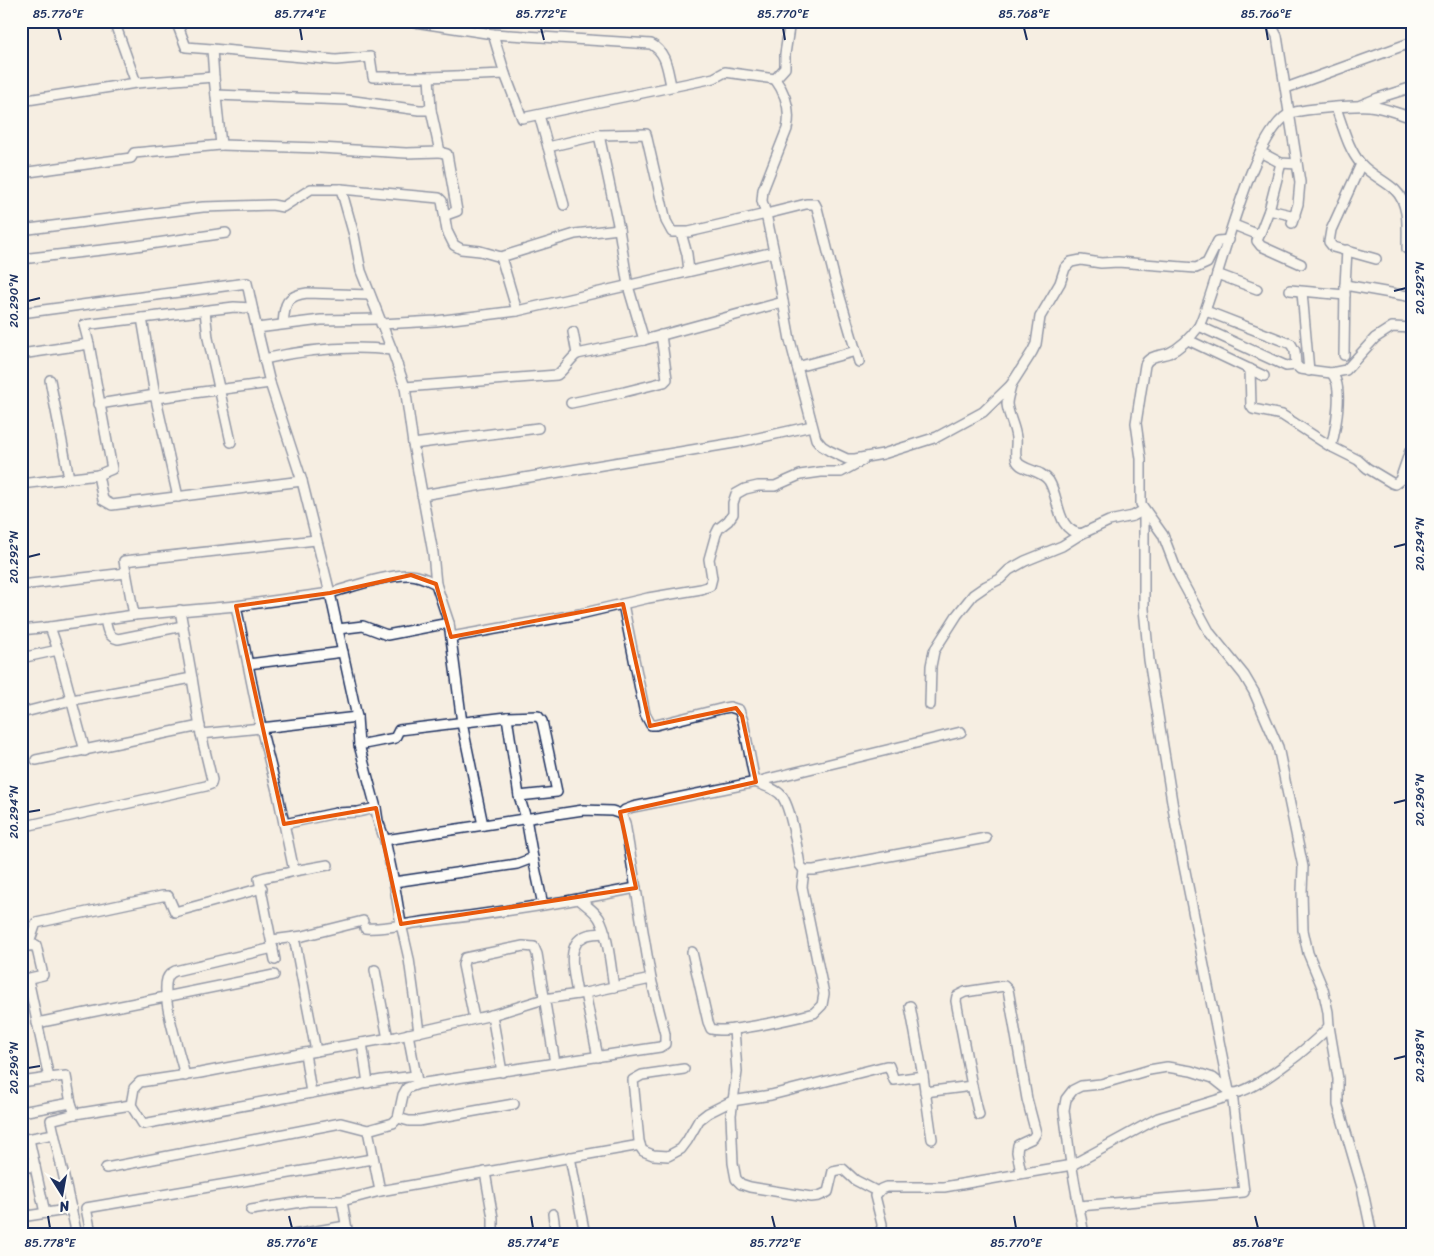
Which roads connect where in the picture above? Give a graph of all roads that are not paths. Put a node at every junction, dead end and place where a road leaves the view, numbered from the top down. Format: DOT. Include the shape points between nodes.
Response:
graph roads {
  1 [pos="114,21"];
  2 [pos="176,21"];
  3 [pos="408,21"];
  4 [pos="790,21"];
  5 [pos="1269,21"];
  6 [pos="493,34"];
  7 [pos="1413,42"];
  8 [pos="212,49"];
  9 [pos="506,74"];
  10 [pos="214,77"];
  11 [pos="429,77"];
  12 [pos="775,79"];
  13 [pos="136,83"];
  14 [pos="671,86"];
  15 [pos="1413,87"];
  16 [pos="1286,88"];
  17 [pos="216,95"];
  18 [pos="21,101"];
  19 [pos="1359,106"];
  20 [pos="1336,108"];
  21 [pos="431,110"];
  22 [pos="1290,113"];
  23 [pos="539,115"];
  24 [pos="1413,118"];
  25 [pos="599,135"];
  26 [pos="221,145"];
  27 [pos="548,147"];
  28 [pos="440,152"];
  29 [pos="1260,152"];
  30 [pos="1281,162"];
  31 [pos="1297,164"];
  32 [pos="1361,164"];
  33 [pos="21,173"];
  34 [pos="341,189"];
  35 [pos="564,205"];
  36 [pos="1269,210"];
  37 [pos="766,214"];
  38 [pos="446,215"];
  39 [pos="1234,224"];
  40 [pos="619,229"];
  41 [pos="21,230"];
  42 [pos="226,233"];
  43 [pos="681,233"];
  44 [pos="1259,235"];
  45 [pos="1229,240"];
  46 [pos="1407,249"];
  47 [pos="1347,250"];
  48 [pos="774,252"];
  49 [pos="501,257"];
  50 [pos="21,259"];
  51 [pos="1376,259"];
  52 [pos="1301,264"];
  53 [pos="689,271"];
  54 [pos="1217,274"];
  55 [pos="1345,285"];
  56 [pos="628,286"];
  57 [pos="1256,289"];
  58 [pos="1290,290"];
  59 [pos="1302,292"];
  60 [pos="370,295"];
  61 [pos="1344,295"];
  62 [pos="1413,298"];
  63 [pos="783,302"];
  64 [pos="205,311"];
  65 [pos="516,311"];
  66 [pos="1206,311"];
  67 [pos="253,312"];
  68 [pos="21,313"];
  69 [pos="142,318"];
  70 [pos="380,322"];
  71 [pos="283,324"];
  72 [pos="1199,326"];
  73 [pos="257,328"];
  74 [pos="1413,328"];
  75 [pos="573,332"];
  76 [pos="661,335"];
  77 [pos="644,340"];
  78 [pos="1188,340"];
  79 [pos="88,344"];
  80 [pos="392,350"];
  81 [pos="856,351"];
  82 [pos="21,354"];
  83 [pos="577,354"];
  84 [pos="1344,355"];
  85 [pos="264,359"];
  86 [pos="860,362"];
  87 [pos="1296,366"];
  88 [pos="797,367"];
  89 [pos="1250,369"];
  90 [pos="1309,370"];
  91 [pos="1331,374"];
  92 [pos="1264,376"];
  93 [pos="50,380"];
  94 [pos="270,383"];
  95 [pos="1012,385"];
  96 [pos="405,386"];
  97 [pos="220,389"];
  98 [pos="155,397"];
  99 [pos="571,403"];
  100 [pos="99,404"];
  101 [pos="812,426"];
  102 [pos="538,428"];
  103 [pos="230,442"];
  104 [pos="413,444"];
  105 [pos="1331,447"];
  106 [pos="1410,451"];
  107 [pos="869,457"];
  108 [pos="98,474"];
  109 [pos="68,478"];
  110 [pos="302,481"];
  111 [pos="21,484"];
  112 [pos="422,495"];
  113 [pos="178,497"];
  114 [pos="1144,510"];
  115 [pos="1081,534"];
  116 [pos="316,540"];
  117 [pos="126,573"];
  118 [pos="436,584"];
  119 [pos="21,585"];
  120 [pos="330,593"];
  121 [pos="623,604"];
  122 [pos="236,606"];
  123 [pos="180,610"];
  124 [pos="134,615"];
  125 [pos="105,619"];
  126 [pos="449,622"];
  127 [pos="183,626"];
  128 [pos="50,627"];
  129 [pos="338,629"];
  130 [pos="21,630"];
  131 [pos="451,637"];
  132 [pos="58,650"];
  133 [pos="343,652"];
  134 [pos="21,658"];
  135 [pos="248,664"];
  136 [pos="192,678"];
  137 [pos="72,700"];
  138 [pos="930,705"];
  139 [pos="21,713"];
  140 [pos="357,717"];
  141 [pos="507,717"];
  142 [pos="462,723"];
  143 [pos="261,728"];
  144 [pos="200,730"];
  145 [pos="961,732"];
  146 [pos="359,745"];
  147 [pos="84,751"];
  148 [pos="36,760"];
  149 [pos="756,782"];
  150 [pos="520,796"];
  151 [pos="376,808"];
  152 [pos="621,814"];
  153 [pos="526,818"];
  154 [pos="284,824"];
  155 [pos="484,825"];
  156 [pos="21,827"];
  157 [pos="986,838"];
  158 [pos="385,840"];
  159 [pos="534,858"];
  160 [pos="328,865"];
  161 [pos="804,870"];
  162 [pos="294,871"];
  163 [pos="394,882"];
  164 [pos="262,888"];
  165 [pos="636,888"];
  166 [pos="579,899"];
  167 [pos="544,905"];
  168 [pos="401,924"];
  169 [pos="605,933"];
  170 [pos="294,937"];
  171 [pos="273,944"];
  172 [pos="24,947"];
  173 [pos="692,952"];
  174 [pos="275,960"];
  175 [pos="375,970"];
  176 [pos="274,975"];
  177 [pos="24,979"];
  178 [pos="651,979"];
  179 [pos="614,988"];
  180 [pos="581,994"];
  181 [pos="166,997"];
  182 [pos="544,999"];
  183 [pos="910,1006"];
  184 [pos="492,1015"];
  185 [pos="474,1018"];
  186 [pos="37,1023"];
  187 [pos="1329,1026"];
  188 [pos="734,1029"];
  189 [pos="418,1032"];
  190 [pos="408,1034"];
  191 [pos="388,1039"];
  192 [pos="362,1043"];
  193 [pos="316,1051"];
  194 [pos="305,1053"];
  195 [pos="598,1057"];
  196 [pos="555,1063"];
  197 [pos="684,1069"];
  198 [pos="502,1072"];
  199 [pos="185,1076"];
  200 [pos="923,1076"];
  201 [pos="49,1078"];
  202 [pos="416,1080"];
  203 [pos="21,1082"];
  204 [pos="368,1083"];
  205 [pos="972,1086"];
  206 [pos="925,1092"];
  207 [pos="1230,1092"];
  208 [pos="311,1093"];
  209 [pos="732,1101"];
  210 [pos="71,1104"];
  211 [pos="514,1104"];
  212 [pos="131,1105"];
  213 [pos="21,1112"];
  214 [pos="75,1114"];
  215 [pos="979,1115"];
  216 [pos="398,1118"];
  217 [pos="368,1130"];
  218 [pos="54,1134"];
  219 [pos="932,1139"];
  220 [pos="25,1140"];
  221 [pos="640,1146"];
  222 [pos="570,1157"];
  223 [pos="372,1159"];
  224 [pos="1072,1165"];
  225 [pos="35,1166"];
  226 [pos="21,1168"];
  227 [pos="106,1168"];
  228 [pos="485,1172"];
  229 [pos="1021,1173"];
  230 [pos="380,1192"];
  231 [pos="878,1192"];
  232 [pos="342,1202"];
  233 [pos="1079,1206"];
  234 [pos="72,1209"];
  235 [pos="251,1210"];
  236 [pos="45,1213"];
  237 [pos="553,1214"];
  238 [pos="21,1217"];
  239 [pos="347,1230"];
  240 [pos="77,1235"];
  241 [pos="84,1235"];
  242 [pos="293,1235"];
  243 [pos="492,1235"];
  244 [pos="556,1235"];
  245 [pos="585,1235"];
  246 [pos="842,1235"];
  247 [pos="859,1235"];
  248 [pos="877,1235"];
  249 [pos="1084,1235"];
  250 [pos="1372,1235"];
  1 -- 13 [label="street"];
  2 -- 8 [label="street" via="186,47"];
  3 -- 6 [label="street"];
  4 -- 12 [label="street" via="785,68"];
  5 -- 16 [label="street" via="1277,36"];
  6 -- 9 [label="street"];
  6 -- 14 [label="street" via="651,44 664,54"];
  7 -- 16 [label="street"];
  8 -- 10 [label="street"];
  8 -- 11 [label="street" via="336,60 370,57 373,77"];
  9 -- 11 [label="street"];
  9 -- 23 [label="street" via="522,118"];
  10 -- 13 [label="street"];
  10 -- 17 [label="street"];
  11 -- 21 [label="street"];
  12 -- 14 [label="street" via="725,72 714,78"];
  12 -- 37 [label="street" via="783,90 789,120 763,190"];
  13 -- 18 [label="street"];
  14 -- 23 [label="street"];
  15 -- 19 [label="street"];
  16 -- 22 [label="street"];
  17 -- 21 [label="street" via="347,100"];
  17 -- 26 [label="street"];
  19 -- 20 [label="street"];
  19 -- 24 [label="street" via="1376,107"];
  20 -- 22 [label="street"];
  20 -- 32 [label="street" via="1352,151"];
  21 -- 28 [label="street"];
  22 -- 29 [label="street" via="1279,122"];
  22 -- 31 [label="street"];
  23 -- 27 [label="street"];
  25 -- 27 [label="street"];
  25 -- 40 [label="street"];
  25 -- 43 [label="street" via="646,134 666,221 672,232"];
  26 -- 28 [label="street"];
  26 -- 33 [label="street" via="134,153 131,158"];
  27 -- 35 [label="street"];
  28 -- 38 [label="street" via="447,154 458,212"];
  29 -- 30 [label="street"];
  29 -- 39 [label="street"];
  30 -- 31 [label="street"];
  30 -- 36 [label="street"];
  31 -- 36 [label="street" via="1300,182 1294,220"];
  32 -- 46 [label="street" via="1403,200"];
  32 -- 47 [label="street" via="1329,237 1330,245"];
  34 -- 38 [label="street" via="434,197 442,202"];
  34 -- 41 [label="street" via="311,189 283,206 203,207"];
  34 -- 60 [label="street"];
  36 -- 44 [label="street"];
  37 -- 43 [label="street"];
  37 -- 48 [label="street"];
  37 -- 81 [label="street" via="815,204"];
  38 -- 49 [label="street" via="447,231 454,245"];
  39 -- 44 [label="street"];
  39 -- 45 [label="street"];
  40 -- 49 [label="street" via="576,234"];
  40 -- 56 [label="street"];
  42 -- 50 [label="street"];
  43 -- 53 [label="street"];
  44 -- 52 [label="street" via="1257,242 1261,246"];
  45 -- 54 [label="street"];
  45 -- 95 [label="street" via="1218,241 1207,264 1196,268 1086,260 1068,264 1040,317 1036,344"];
  47 -- 51 [label="street"];
  47 -- 55 [label="street"];
  48 -- 53 [label="street"];
  48 -- 63 [label="street"];
  49 -- 65 [label="street"];
  53 -- 56 [label="street"];
  54 -- 57 [label="street"];
  54 -- 66 [label="street"];
  55 -- 61 [label="street"];
  55 -- 62 [label="street"];
  56 -- 65 [label="street"];
  56 -- 77 [label="street"];
  58 -- 59 [label="street"];
  59 -- 61 [label="street"];
  59 -- 90 [label="street"];
  60 -- 70 [label="street"];
  60 -- 71 [label="street" via="297,294 285,307"];
  61 -- 84 [label="street"];
  63 -- 76 [label="street"];
  63 -- 88 [label="street"];
  64 -- 67 [label="street" via="252,308"];
  64 -- 69 [label="street"];
  64 -- 97 [label="street"];
  65 -- 70 [label="street" via="455,319"];
  66 -- 72 [label="street"];
  66 -- 87 [label="street" via="1291,344"];
  67 -- 68 [label="street" via="247,283"];
  67 -- 73 [label="street"];
  69 -- 79 [label="street" via="84,325"];
  69 -- 98 [label="street"];
  70 -- 71 [label="street" via="321,320"];
  70 -- 80 [label="street"];
  71 -- 73 [label="street"];
  72 -- 78 [label="street"];
  72 -- 87 [label="street" via="1286,366"];
  73 -- 85 [label="street"];
  74 -- 91 [label="street" via="1392,327 1375,338 1346,370"];
  75 -- 83 [label="street"];
  76 -- 77 [label="street"];
  76 -- 99 [label="street" via="668,379"];
  77 -- 83 [label="street"];
  78 -- 89 [label="street"];
  78 -- 114 [label="street" via="1169,353 1151,358 1145,365 1136,423 1141,459 1140,499"];
  79 -- 82 [label="street"];
  79 -- 100 [label="street"];
  80 -- 85 [label="street" via="338,347"];
  80 -- 96 [label="street"];
  81 -- 86 [label="street"];
  81 -- 88 [label="street"];
  83 -- 96 [label="street" via="557,375"];
  85 -- 94 [label="street"];
  87 -- 90 [label="street"];
  88 -- 101 [label="street"];
  89 -- 92 [label="street"];
  89 -- 105 [label="street" via="1253,410 1282,415"];
  90 -- 91 [label="street"];
  91 -- 105 [label="street" via="1336,378 1337,421"];
  93 -- 109 [label="street"];
  94 -- 97 [label="street"];
  94 -- 110 [label="street"];
  95 -- 107 [label="street" via="983,412 952,430"];
  95 -- 115 [label="street" via="1007,403 1016,435 1017,460 1020,465 1044,475 1054,491 1060,516 1069,530"];
  96 -- 104 [label="street"];
  97 -- 98 [label="street"];
  97 -- 103 [label="street"];
  98 -- 100 [label="street"];
  98 -- 113 [label="street"];
  100 -- 108 [label="street" via="112,470"];
  101 -- 107 [label="street" via="818,443 830,451 847,459"];
  101 -- 112 [label="street" via="740,442"];
  102 -- 104 [label="street"];
  104 -- 112 [label="street"];
  105 -- 106 [label="street" via="1395,484 1400,480"];
  107 -- 121 [label="street" via="841,472 800,475 775,486 758,486 736,494 733,514 716,534 708,559 712,578 710,586"];
  108 -- 109 [label="street"];
  108 -- 113 [label="street" via="102,500 112,505"];
  109 -- 111 [label="street"];
  110 -- 113 [label="street"];
  110 -- 116 [label="street"];
  112 -- 118 [label="street"];
  114 -- 115 [label="street"];
  114 -- 187 [label="street" via="1162,534 1178,574 1210,633 1244,674 1278,747 1303,867 1303,930 1308,953 1323,988"];
  114 -- 207 [label="street" via="1144,609 1149,660 1176,826"];
  115 -- 138 [label="street" via="1009,570 973,595 934,651"];
  116 -- 117 [label="street" via="124,562"];
  116 -- 120 [label="street"];
  117 -- 119 [label="street"];
  117 -- 124 [label="street"];
  118 -- 120 [label="street" via="411,575"];
  118 -- 126 [label="street"];
  120 -- 122 [label="street"];
  120 -- 129 [label="street"];
  121 -- 131 [label="street"];
  121 -- 149 [label="street" via="648,721 656,725 736,708 743,721"];
  122 -- 123 [label="street"];
  122 -- 135 [label="street"];
  123 -- 124 [label="street"];
  123 -- 127 [label="street"];
  124 -- 125 [label="street"];
  125 -- 127 [label="street" via="108,633 118,639"];
  125 -- 128 [label="street"];
  126 -- 129 [label="street" via="387,636 363,626"];
  126 -- 131 [label="street"];
  127 -- 136 [label="street"];
  128 -- 130 [label="street"];
  128 -- 132 [label="street"];
  129 -- 133 [label="street"];
  131 -- 142 [label="street"];
  132 -- 134 [label="street"];
  132 -- 137 [label="street"];
  133 -- 135 [label="street"];
  133 -- 140 [label="street"];
  135 -- 143 [label="street"];
  136 -- 137 [label="street"];
  136 -- 144 [label="street"];
  137 -- 139 [label="street"];
  137 -- 147 [label="street"];
  140 -- 143 [label="street"];
  140 -- 146 [label="street"];
  141 -- 142 [label="street"];
  141 -- 150 [label="street"];
  141 -- 150 [label="street" via="538,716 542,721 557,792"];
  142 -- 146 [label="street" via="399,730 395,738"];
  142 -- 155 [label="street"];
  143 -- 144 [label="street"];
  143 -- 154 [label="street"];
  144 -- 147 [label="street"];
  144 -- 156 [label="street" via="211,784"];
  145 -- 149 [label="street"];
  146 -- 151 [label="street"];
  147 -- 148 [label="street"];
  149 -- 152 [label="street" via="633,807"];
  149 -- 161 [label="street" via="774,790 784,799"];
  150 -- 153 [label="street"];
  151 -- 154 [label="street" via="336,812"];
  151 -- 158 [label="street"];
  152 -- 153 [label="street" via="583,810"];
  152 -- 165 [label="street"];
  153 -- 155 [label="street"];
  153 -- 159 [label="street"];
  154 -- 162 [label="street"];
  155 -- 158 [label="street"];
  157 -- 161 [label="street"];
  158 -- 163 [label="street"];
  159 -- 163 [label="street" via="517,864"];
  159 -- 167 [label="street"];
  160 -- 162 [label="street"];
  161 -- 188 [label="street" via="802,887 824,994 822,1004 814,1013 805,1016"];
  162 -- 164 [label="street" via="260,879"];
  163 -- 168 [label="street"];
  164 -- 171 [label="street"];
  164 -- 172 [label="street" via="175,912 168,896 162,896 36,923"];
  165 -- 166 [label="street"];
  165 -- 178 [label="street"];
  166 -- 167 [label="street"];
  166 -- 169 [label="street" via="598,917"];
  167 -- 168 [label="street"];
  168 -- 170 [label="street" via="375,929 364,925"];
  168 -- 189 [label="street"];
  169 -- 179 [label="street"];
  169 -- 180 [label="street" via="584,936 573,951"];
  170 -- 171 [label="street"];
  170 -- 193 [label="street"];
  171 -- 174 [label="street"];
  171 -- 181 [label="street" via="175,971 169,974"];
  172 -- 177 [label="street" via="36,945 43,975"];
  173 -- 188 [label="street" via="709,1026 713,1030"];
  175 -- 191 [label="street"];
  176 -- 181 [label="street"];
  177 -- 186 [label="street"];
  178 -- 179 [label="street"];
  178 -- 195 [label="street" via="665,1034 664,1044"];
  179 -- 180 [label="street"];
  180 -- 182 [label="street"];
  180 -- 195 [label="street"];
  181 -- 186 [label="street"];
  181 -- 199 [label="street"];
  182 -- 184 [label="street"];
  182 -- 185 [label="street" via="534,947 469,956 463,965"];
  182 -- 196 [label="street"];
  183 -- 200 [label="street"];
  184 -- 185 [label="street"];
  184 -- 198 [label="street"];
  185 -- 189 [label="street"];
  186 -- 201 [label="street"];
  187 -- 207 [label="street" via="1280,1068 1250,1088"];
  187 -- 250 [label="street" via="1338,1079 1338,1105"];
  188 -- 209 [label="street" via="737,1072"];
  189 -- 190 [label="street"];
  190 -- 191 [label="street"];
  190 -- 202 [label="street"];
  191 -- 192 [label="street"];
  192 -- 193 [label="street"];
  192 -- 204 [label="street"];
  193 -- 194 [label="street"];
  194 -- 199 [label="street"];
  194 -- 208 [label="street"];
  195 -- 196 [label="street"];
  196 -- 198 [label="street"];
  197 -- 221 [label="street" via="642,1075 634,1080"];
  198 -- 202 [label="street"];
  199 -- 212 [label="street" via="140,1082 134,1088"];
  200 -- 206 [label="street"];
  200 -- 209 [label="street" via="894,1080 889,1066 886,1066 772,1095"];
  201 -- 203 [label="street"];
  201 -- 210 [label="street" via="66,1076"];
  202 -- 204 [label="street"];
  202 -- 216 [label="street" via="403,1095"];
  204 -- 208 [label="street"];
  205 -- 206 [label="street"];
  205 -- 215 [label="street"];
  205 -- 229 [label="street" via="957,996 965,992 1007,987 1036,1133 1018,1145"];
  206 -- 219 [label="street"];
  207 -- 224 [label="street" via="1230,1096 1158,1118"];
  207 -- 224 [label="street" via="1213,1078 1167,1067 1076,1088 1066,1099 1064,1110"];
  207 -- 233 [label="street" via="1244,1192"];
  208 -- 212 [label="street" via="143,1124"];
  209 -- 221 [label="street" via="699,1120 687,1141 674,1154 653,1155"];
  209 -- 231 [label="street" via="733,1163 736,1179 741,1184 794,1195 819,1196 828,1192 834,1171 843,1168 855,1180"];
  210 -- 213 [label="street"];
  210 -- 214 [label="street"];
  211 -- 216 [label="street" via="418,1121"];
  212 -- 214 [label="street"];
  214 -- 218 [label="street" via="51,1120"];
  216 -- 217 [label="street" via="393,1123"];
  217 -- 223 [label="street"];
  217 -- 227 [label="street" via="341,1123"];
  218 -- 220 [label="street"];
  218 -- 234 [label="street"];
  220 -- 225 [label="street"];
  221 -- 222 [label="street"];
  222 -- 228 [label="street"];
  222 -- 245 [label="street"];
  223 -- 230 [label="street"];
  223 -- 241 [label="street" via="86,1208 91,1233"];
  224 -- 229 [label="street"];
  224 -- 233 [label="street"];
  225 -- 226 [label="street"];
  225 -- 236 [label="street"];
  228 -- 230 [label="street"];
  228 -- 243 [label="street" via="493,1218"];
  229 -- 231 [label="street" via="944,1187 886,1187"];
  230 -- 232 [label="street"];
  231 -- 248 [label="street" via="875,1201 882,1228"];
  232 -- 235 [label="street" via="308,1202"];
  232 -- 239 [label="street"];
  233 -- 249 [label="street"];
  234 -- 236 [label="street"];
  234 -- 240 [label="street"];
  236 -- 238 [label="street"];
  237 -- 244 [label="street"];
  239 -- 242 [label="street"];
  246 -- 247 [label="street"];
}
